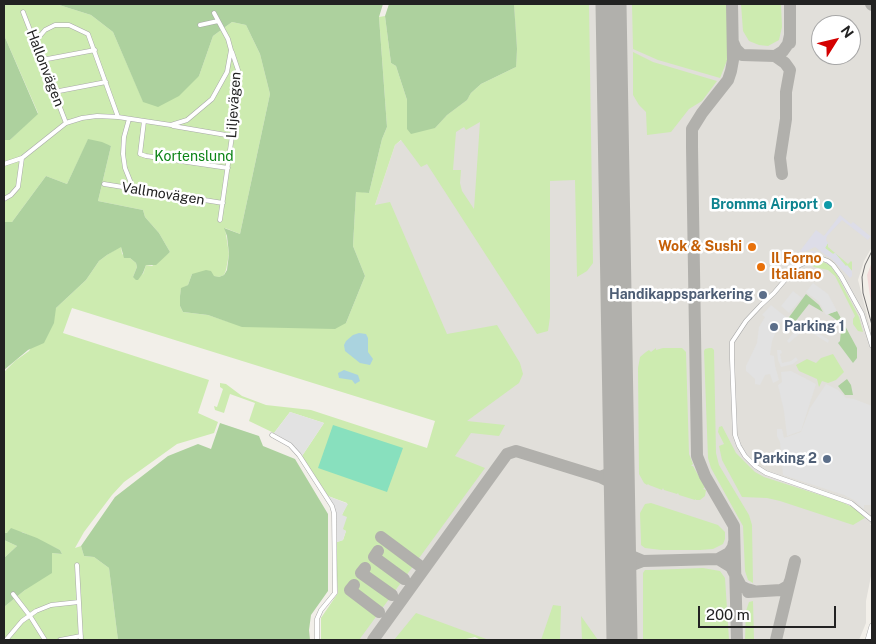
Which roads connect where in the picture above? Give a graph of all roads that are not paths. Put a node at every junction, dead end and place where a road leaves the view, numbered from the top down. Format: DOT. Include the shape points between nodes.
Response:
graph roads {
  1 [pos="23,12"];
  2 [pos="214,13"];
  3 [pos="218,21"];
  4 [pos="200,25"];
  5 [pos="34,43"];
  6 [pos="95,50"];
  7 [pos="231,50"];
  8 [pos="42,60"];
  9 [pos="106,82"];
  10 [pos="54,92"];
  11 [pos="118,117"];
  12 [pos="129,119"];
  13 [pos="144,121"];
  14 [pos="66,124"];
  15 [pos="171,125"];
  16 [pos="232,136"];
  17 [pos="22,158"];
  18 [pos="4,164"];
  19 [pos="228,168"];
  20 [pos="104,184"];
  21 [pos="133,188"];
  22 [pos="4,199"];
  23 [pos="223,203"];
  24 [pos="220,220"];
  25 [pos="872,346"];
  26 [pos="272,435"];
  27 [pos="872,520"];
  28 [pos="77,565"];
  29 [pos="13,594"];
  30 [pos="79,602"];
  31 [pos="30,616"];
  32 [pos="872,626"];
  33 [pos="872,634"];
  34 [pos="81,638"];
  35 [pos="6,640"];
  36 [pos="45,640"];
  37 [pos="60,640"];
  38 [pos="318,640"];
  39 [pos="868,640"];
  1 -- 5 [label="street, Hallonvägen"];
  2 -- 3 [label="street, Liljevägen"];
  3 -- 4 [label="street"];
  3 -- 7 [label="street, Liljevägen"];
  5 -- 6 [label="street" via="45,30 55,25 69,25 88,34"];
  5 -- 8 [label="street, Hallonvägen"];
  6 -- 8 [label="street"];
  6 -- 9 [label="street"];
  7 -- 15 [label="street" via="227,72 212,99 187,120"];
  7 -- 16 [label="street, Liljevägen" via="238,70"];
  8 -- 10 [label="street, Hallonvägen"];
  9 -- 10 [label="street"];
  9 -- 11 [label="street"];
  10 -- 14 [label="street, Hallonvägen"];
  11 -- 12 [label="street"];
  11 -- 14 [label="street" via="82,118"];
  12 -- 13 [label="street"];
  12 -- 21 [label="street" via="123,154 124,168"];
  13 -- 15 [label="street"];
  13 -- 19 [label="street" via="140,154"];
  14 -- 17 [label="street"];
  15 -- 16 [label="street"];
  16 -- 19 [label="street, Liljevägen"];
  17 -- 18 [label="street"];
  17 -- 22 [label="street" via="18,187"];
  19 -- 23 [label="street, Liljevägen"];
  20 -- 21 [label="street, Vallmovägen"];
  21 -- 23 [label="street, Vallmovägen"];
  23 -- 24 [label="street, Liljevägen"];
  25 -- 27 [label="street" via="862,314 842,276 833,265 820,258 804,261 796,267 754,311 732,342 736,435 745,456 766,472 851,503"];
  26 -- 38 [label="street" via="290,445 299,455 334,513 335,592 318,619"];
  28 -- 30 [label="street"];
  29 -- 31 [label="street"];
  30 -- 31 [label="street" via="51,606"];
  30 -- 34 [label="street"];
  31 -- 35 [label="street"];
  31 -- 36 [label="street"];
  32 -- 39 [label="street"];
  33 -- 39 [label="street"];
  34 -- 37 [label="street"];
}
